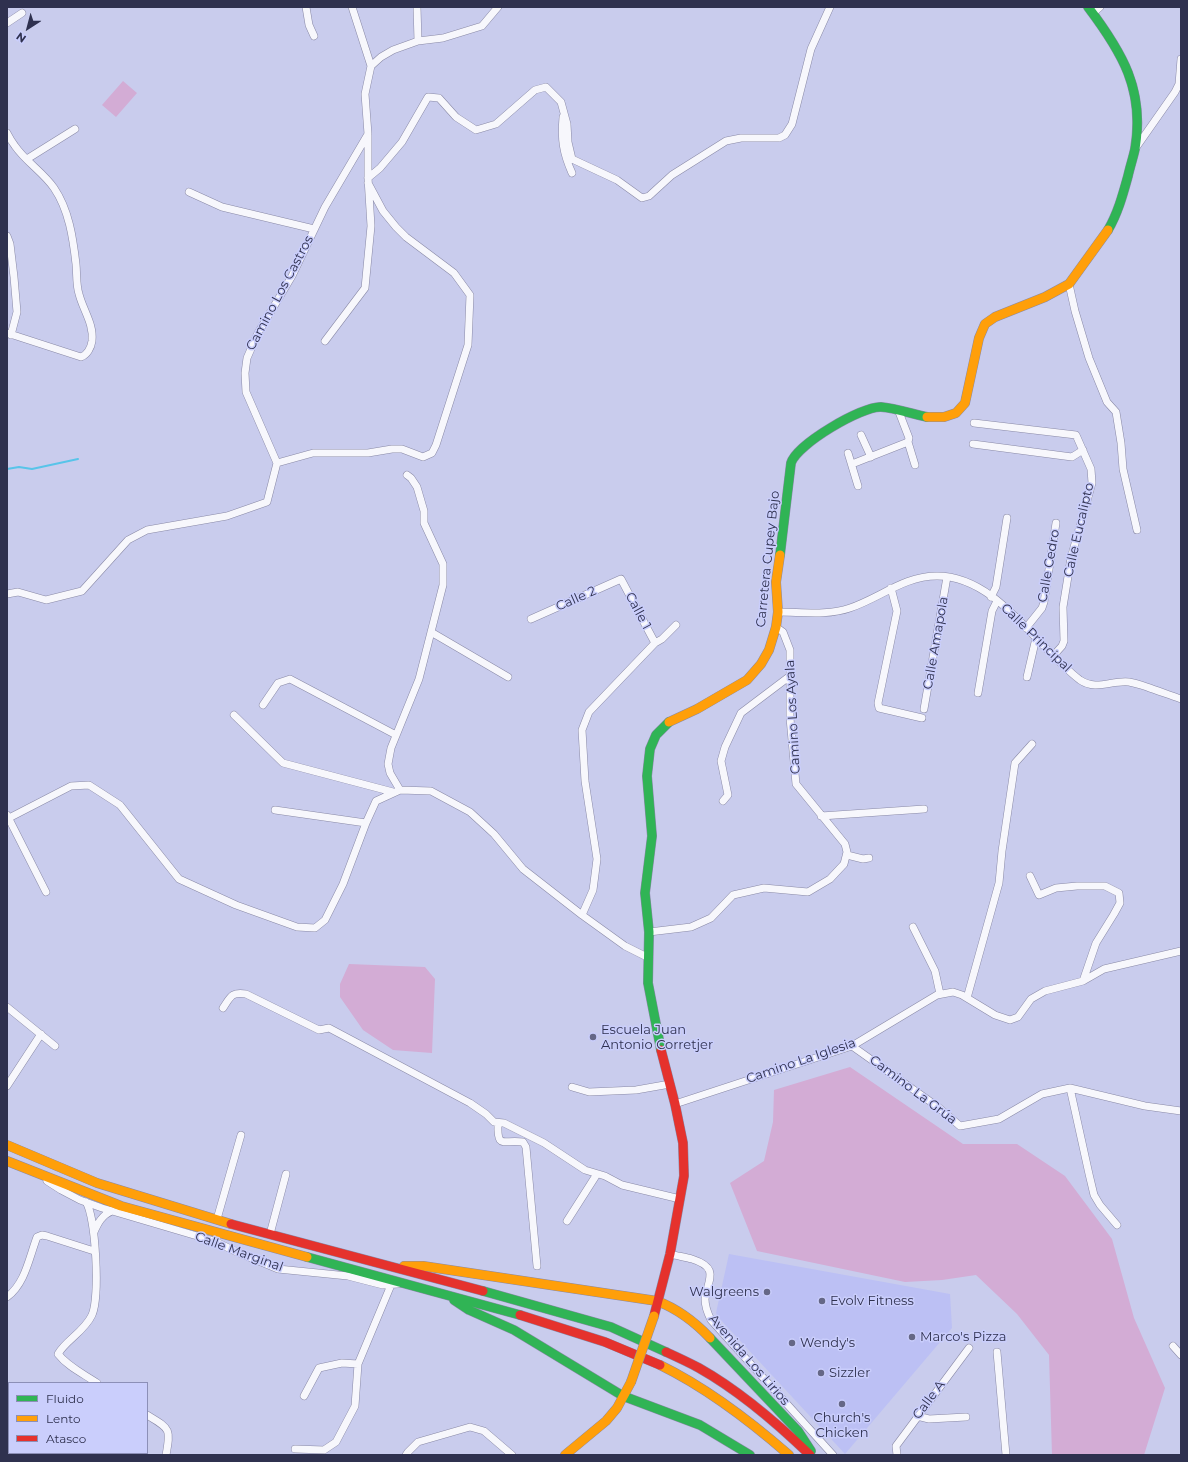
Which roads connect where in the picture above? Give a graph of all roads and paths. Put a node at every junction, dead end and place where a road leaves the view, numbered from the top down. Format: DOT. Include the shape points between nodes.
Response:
graph roads {
  1 [pos="306,7"];
  2 [pos="352,7"];
  3 [pos="417,7"];
  4 [pos="498,7"];
  5 [pos="830,7"];
  6 [pos="1093,9"];
  7 [pos="22,13"];
  8 [pos="7,23"];
  9 [pos="314,36"];
  10 [pos="418,41"];
  11 [pos="1181,58"];
  12 [pos="371,66"];
  13 [pos="1180,84"];
  14 [pos="564,111"];
  15 [pos="75,129"];
  16 [pos="7,133"];
  17 [pos="368,134"];
  18 [pos="1135,149"];
  19 [pos="27,159"];
  20 [pos="572,173"];
  21 [pos="368,180"];
  22 [pos="189,192"];
  23 [pos="314,229"];
  24 [pos="7,236"];
  25 [pos="1069,284"];
  26 [pos="9,334"];
  27 [pos="325,341"];
  28 [pos="899,412"];
  29 [pos="974,423"];
  30 [pos="861,435"];
  31 [pos="908,442"];
  32 [pos="973,444"];
  33 [pos="1083,450"];
  34 [pos="848,453"];
  35 [pos="871,457"];
  36 [pos="277,462"];
  37 [pos="852,464"];
  38 [pos="915,465"];
  39 [pos="407,475"];
  40 [pos="858,486"];
  41 [pos="1008,518"];
  42 [pos="1056,523"];
  43 [pos="1137,530"];
  44 [pos="948,577"];
  45 [pos="621,579"];
  46 [pos="891,588"];
  47 [pos="7,594"];
  48 [pos="991,597"];
  49 [pos="997,602"];
  50 [pos="778,612"];
  51 [pos="531,618"];
  52 [pos="676,625"];
  53 [pos="776,627"];
  54 [pos="1026,628"];
  55 [pos="431,632"];
  56 [pos="1036,638"];
  57 [pos="654,644"];
  58 [pos="1053,656"];
  59 [pos="790,676"];
  60 [pos="1027,677"];
  61 [pos="508,678"];
  62 [pos="978,694"];
  63 [pos="1181,699"];
  64 [pos="263,704"];
  65 [pos="924,709"];
  66 [pos="234,715"];
  67 [pos="922,718"];
  68 [pos="396,734"];
  69 [pos="1032,744"];
  70 [pos="397,791"];
  71 [pos="723,801"];
  72 [pos="924,809"];
  73 [pos="275,810"];
  74 [pos="820,816"];
  75 [pos="8,817"];
  76 [pos="366,823"];
  77 [pos="847,855"];
  78 [pos="869,858"];
  79 [pos="1030,876"];
  80 [pos="46,892"];
  81 [pos="582,915"];
  82 [pos="912,927"];
  83 [pos="649,932"];
  84 [pos="1181,952"];
  85 [pos="649,958"];
  86 [pos="1083,981"];
  87 [pos="940,994"];
  88 [pos="967,998"];
  89 [pos="7,1006"];
  90 [pos="223,1008"];
  91 [pos="41,1034"];
  92 [pos="55,1046"];
  93 [pos="852,1046"];
  94 [pos="670,1084"];
  95 [pos="7,1086"];
  96 [pos="572,1087"];
  97 [pos="1070,1088"];
  98 [pos="675,1104"];
  99 [pos="1181,1111"];
  100 [pos="498,1122"];
  101 [pos="240,1134"];
  102 [pos="7,1145"];
  103 [pos="7,1161"];
  104 [pos="38,1174"];
  105 [pos="286,1174"];
  106 [pos="597,1174"];
  107 [pos="680,1199"];
  108 [pos="86,1202"];
  109 [pos="112,1211"];
  110 [pos="217,1219"];
  111 [pos="567,1221"];
  112 [pos="1117,1225"];
  113 [pos="94,1233"];
  114 [pos="270,1234"];
  115 [pos="94,1251"];
  116 [pos="670,1254"];
  117 [pos="392,1266"];
  118 [pos="537,1266"];
  119 [pos="404,1283"];
  120 [pos="392,1284"];
  121 [pos="443,1294"];
  122 [pos="7,1297"];
  123 [pos="657,1301"];
  124 [pos="1173,1346"];
  125 [pos="969,1348"];
  126 [pos="997,1352"];
  127 [pos="1181,1355"];
  128 [pos="358,1364"];
  129 [pos="95,1382"];
  130 [pos="304,1396"];
  131 [pos="623,1396"];
  132 [pos="148,1416"];
  133 [pos="917,1416"];
  134 [pos="966,1417"];
  135 [pos="295,1449"];
  136 [pos="166,1455"];
  137 [pos="406,1455"];
  138 [pos="512,1455"];
  139 [pos="565,1455"];
  140 [pos="750,1455"];
  141 [pos="789,1455"];
  142 [pos="812,1455"];
  143 [pos="833,1455"];
  144 [pos="897,1455"];
  145 [pos="1006,1455"];
  1 -- 9 [label="street"];
  2 -- 12 [label="street"];
  3 -- 10 [label="street"];
  4 -- 10 [label="street" via="482,26 443,38"];
  5 -- 14 [label="street" via="811,49 792,124 786,135 779,138 741,138 726,141 672,175 649,196 642,198 617,180 572,159"];
  6 -- 18 [label="main road, Carretera Cupey Bajo" via="1121,56 1136,97"];
  7 -- 8 [label="street"];
  10 -- 12 [label="street" via="393,50"];
  11 -- 13 [label="street"];
  12 -- 17 [label="street" via="365,94"];
  13 -- 18 [label="street"];
  14 -- 20 [label="street" via="562,144"];
  14 -- 21 [label="street" via="561,102 546,87 535,90 496,124 476,130 456,117 439,98 428,97 402,142"];
  15 -- 19 [label="street"];
  16 -- 19 [label="street"];
  17 -- 21 [label="street"];
  17 -- 23 [label="street, Camino Los Castros"];
  18 -- 25 [label="main road, Carretera Cupey Bajo" via="1118,211 1109,230"];
  19 -- 26 [label="street" via="54,188 64,207 72,230 78,293 90,325 92,340 91,347 85,356 81,357"];
  21 -- 27 [label="street" via="371,226 365,288"];
  21 -- 36 [label="street" via="383,212 396,227 454,273 470,295 468,345 435,448 432,453 423,457 392,448 368,453 313,453"];
  22 -- 23 [label="street" via="222,207"];
  23 -- 36 [label="street, Camino Los Castros" via="292,276 258,333 247,358 246,392"];
  24 -- 26 [label="street" via="17,312"];
  25 -- 28 [label="main road, Carretera Cupey Bajo" via="1045,297 995,317 985,324 979,338 965,403 956,413 936,418"];
  25 -- 43 [label="street" via="1089,358 1107,402 1116,412 1123,469"];
  28 -- 31 [label="street" via="909,438"];
  28 -- 50 [label="main road, Carretera Cupey Bajo" via="881,407 867,409 814,439 792,460 776,582"];
  29 -- 33 [label="street, Calle Eucalipto" via="1076,435"];
  30 -- 35 [label="street"];
  31 -- 35 [label="street"];
  31 -- 38 [label="street"];
  32 -- 33 [label="street" via="1072,457"];
  33 -- 58 [label="street, Calle Eucalipto" via="1091,469 1092,483 1071,558 1063,607 1064,641"];
  34 -- 37 [label="street"];
  35 -- 37 [label="street"];
  36 -- 47 [label="street" via="266,502 227,516 147,530 128,540 82,591 46,600 18,592"];
  37 -- 40 [label="street"];
  39 -- 55 [label="street" via="417,487 424,511 424,523 443,564 443,585"];
  41 -- 48 [label="street" via="996,587"];
  42 -- 54 [label="street, Calle Cedro" via="1044,602"];
  44 -- 46 [label="street, Calle Principal" via="936,576 907,581"];
  44 -- 48 [label="street, Calle Principal" via="962,580"];
  44 -- 65 [label="street, Calle Amapola"];
  45 -- 51 [label="street, Calle 2"];
  45 -- 57 [label="street, Calle 1"];
  46 -- 50 [label="street, Calle Principal" via="851,608 837,612"];
  46 -- 67 [label="street" via="897,611 879,708"];
  48 -- 49 [label="street, Calle Principal"];
  49 -- 54 [label="street, Calle Principal" via="1010,610"];
  49 -- 62 [label="street" via="992,611"];
  50 -- 53 [label="main road, Carretera Cupey Bajo"];
  52 -- 57 [label="street"];
  53 -- 59 [label="street, Camino Los Ayala" via="783,632 790,650"];
  53 -- 83 [label="main road, Carretera Cupey Bajo" via="769,650 747,680 698,709 668,722 656,735 650,749 647,776 652,836 645,893"];
  54 -- 56 [label="street, Calle Principal"];
  55 -- 61 [label="street"];
  55 -- 68 [label="street" via="419,680"];
  56 -- 58 [label="street, Calle Principal"];
  56 -- 60 [label="street"];
  57 -- 81 [label="street" via="589,712 582,730 585,781 597,859 593,890"];
  58 -- 63 [label="street, Calle Principal" via="1081,681 1093,686 1130,682"];
  59 -- 71 [label="street" via="741,713 721,761 728,795"];
  59 -- 74 [label="street, Camino Los Ayala" via="790,718 796,784"];
  64 -- 68 [label="street" via="278,683 290,679"];
  66 -- 70 [label="street" via="283,763"];
  68 -- 70 [label="street" via="388,764"];
  69 -- 88 [label="street" via="1015,763 1004,829 999,883"];
  70 -- 76 [label="street" via="376,801"];
  70 -- 81 [label="street" via="431,791 470,812 494,834 523,869"];
  72 -- 74 [label="street"];
  73 -- 76 [label="street"];
  74 -- 77 [label="street, Camino Los Ayala" via="845,844"];
  75 -- 76 [label="street" via="71,786 89,785 120,804 179,878 236,905 297,927 315,928 325,920 343,884"];
  75 -- 80 [label="street"];
  77 -- 78 [label="street"];
  77 -- 83 [label="street" via="844,864 830,879 808,892 764,888 733,895 711,918 692,927"];
  79 -- 86 [label="street" via="1038,895 1056,888 1077,886 1105,886 1119,893 1120,903 1096,943"];
  81 -- 85 [label="street" via="625,946"];
  82 -- 87 [label="street" via="935,971"];
  83 -- 85 [label="main road, Carretera Cupey Bajo"];
  84 -- 86 [label="street, Camino La Iglesia" via="1104,969"];
  85 -- 94 [label="main road, Carretera Cupey Bajo" via="648,983 657,1035"];
  86 -- 88 [label="street, Camino La Iglesia" via="1045,991 1032,999 1018,1017 1010,1020 995,1015"];
  87 -- 88 [label="street, Camino La Iglesia" via="953,992"];
  87 -- 93 [label="street, Camino La Iglesia"];
  89 -- 91 [label="street"];
  90 -- 100 [label="street" via="231,996 237,993 246,994 320,1030 329,1028 470,1103 494,1122"];
  91 -- 92 [label="street"];
  91 -- 95 [label="street"];
  93 -- 97 [label="street, Camino La Grúa" via="938,1107 960,1126 999,1119 1042,1094"];
  93 -- 98 [label="street, Camino La Iglesia"];
  94 -- 96 [label="street" via="636,1090 589,1092"];
  94 -- 98 [label="main road, Carretera Cupey Bajo"];
  97 -- 99 [label="street, Camino La Grúa" via="1145,1106"];
  97 -- 112 [label="street" via="1094,1195"];
  98 -- 107 [label="main road, Carretera Cupey Bajo" via="683,1143 684,1176"];
  100 -- 106 [label="street" via="544,1143 585,1170"];
  100 -- 118 [label="street" via="499,1139 523,1142 526,1147"];
  101 -- 110 [label="street"];
  102 -- 110 [label="main road" via="97,1183"];
  103 -- 104 [label="main road"];
  104 -- 108 [label="street, Calle Marginal" via="61,1190"];
  104 -- 119 [label="main road" via="121,1206"];
  105 -- 114 [label="street"];
  106 -- 107 [label="street" via="622,1185"];
  106 -- 111 [label="street"];
  107 -- 116 [label="main road, Carretera Cupey Bajo"];
  108 -- 109 [label="street, Calle Marginal"];
  108 -- 113 [label="street"];
  109 -- 113 [label="street" via="105,1214"];
  109 -- 120 [label="street, Calle Marginal" via="214,1241 278,1269 348,1276 383,1285"];
  110 -- 114 [label="main road"];
  113 -- 115 [label="street"];
  114 -- 117 [label="main road"];
  115 -- 122 [label="street" via="47,1236 37,1237 21,1281"];
  115 -- 129 [label="street" via="96,1302 92,1315 81,1331 58,1354"];
  116 -- 123 [label="main road, Carretera Cupey Bajo"];
  116 -- 143 [label="street, Avenida Los Lirios" via="693,1259 708,1268 710,1278 705,1300 711,1320"];
  117 -- 123 [label="main road" via="423,1266"];
  117 -- 142 [label="main road" via="611,1327 659,1348 700,1369 733,1391"];
  119 -- 120 [label="street, Calle Marginal"];
  119 -- 121 [label="main road"];
  120 -- 128 [label="street"];
  121 -- 131 [label="main road" via="469,1310 514,1330"];
  121 -- 141 [label="main road" via="606,1342 655,1362 715,1397 753,1424"];
  123 -- 131 [label="main road, Carretera Cupey Bajo, bridge" via="631,1382"];
  123 -- 142 [label="main road" via="672,1307 701,1328 798,1431"];
  124 -- 127 [label="street"];
  125 -- 133 [label="street, Calle A"];
  126 -- 145 [label="street"];
  128 -- 130 [label="street" via="342,1363 319,1368"];
  128 -- 135 [label="street" via="355,1406 336,1442 324,1450"];
  131 -- 139 [label="main road, Carretera Cupey Bajo" via="606,1421"];
  131 -- 140 [label="main road" via="700,1425"];
  132 -- 136 [label="street" via="166,1428 169,1436"];
  133 -- 134 [label="street" via="929,1419"];
  133 -- 144 [label="street, Calle A" via="896,1446"];
  137 -- 138 [label="street" via="418,1442 470,1427 484,1431"];
}
